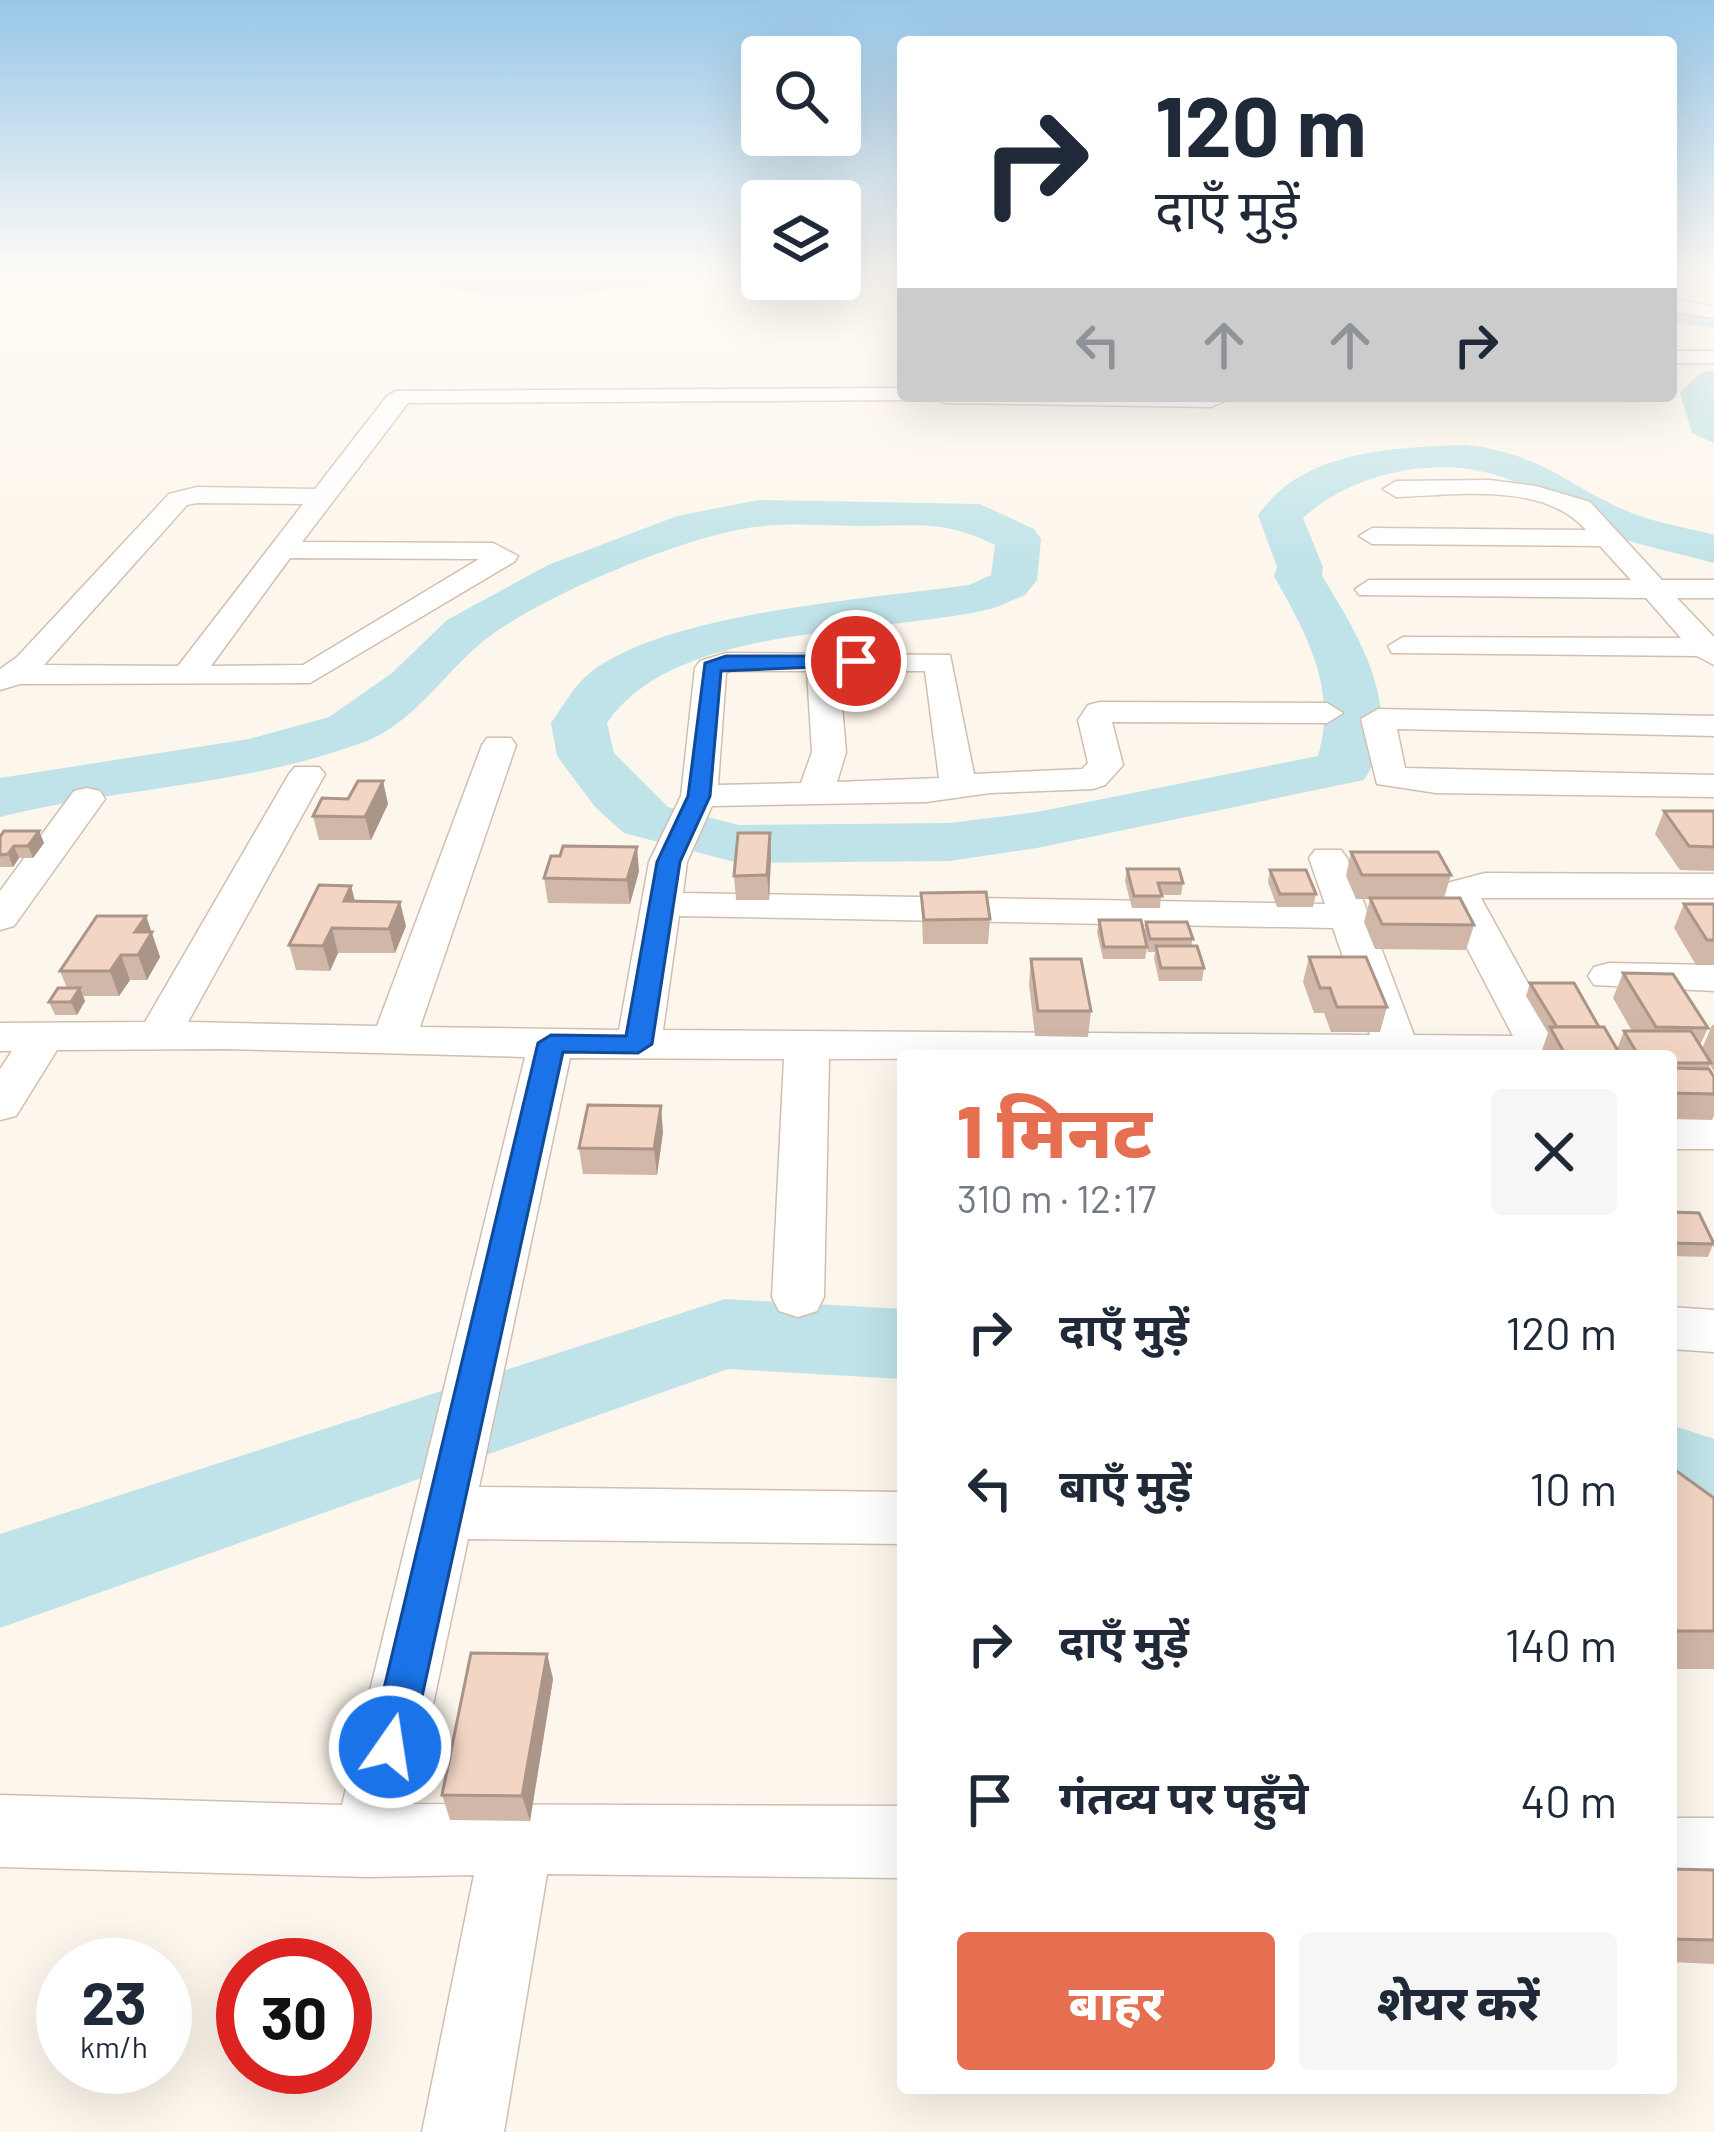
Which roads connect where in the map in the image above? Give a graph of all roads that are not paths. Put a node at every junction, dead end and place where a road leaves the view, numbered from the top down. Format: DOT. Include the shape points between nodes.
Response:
graph roads {
  1 [pos="897,395"];
  2 [pos="1396,489"];
  3 [pos="324,497"];
  4 [pos="1372,536"];
  5 [pos="1610,538"];
  6 [pos="284,550"];
  7 [pos="1369,589"];
  8 [pos="1655,589"];
  9 [pos="1714,590"];
  10 [pos="1403,646"];
  11 [pos="1711,650"];
  12 [pos="822,662"];
  13 [pos="188,676"];
  14 [pos="9,678"];
  15 [pos="1327,713"];
  16 [pos="1714,726"];
  17 [pos="500,745"];
  18 [pos="308,774"];
  19 [pos="1714,786"];
  20 [pos="958,787"];
  21 [pos="815,794"];
  22 [pos="87,799"];
  23 [pos="687,820"];
  24 [pos="1328,858"];
  25 [pos="1714,886"];
  26 [pos="662,904"];
  27 [pos="1349,916"];
  28 [pos="0,918"];
  29 [pos="1609,976"];
  30 [pos="1714,978"];
  31 [pos="159,1035"];
  32 [pos="22,1037"];
  33 [pos="394,1039"];
  34 [pos="551,1043"];
  35 [pos="638,1044"];
  36 [pos="806,1046"];
  37 [pos="1397,1048"];
  38 [pos="1456,1050"];
  39 [pos="1543,1050"];
  40 [pos="0,1105"];
  41 [pos="1677,1133"];
  42 [pos="1714,1133"];
  43 [pos="798,1297"];
  44 [pos="1677,1328"];
  45 [pos="1714,1330"];
  46 [pos="445,1508"];
  47 [pos="897,1518"];
  48 [pos="0,1831"];
  49 [pos="517,1838"];
  50 [pos="369,1841"];
  51 [pos="897,1842"];
  52 [pos="1677,1854"];
  53 [pos="1714,1854"];
  54 [pos="463,2132"];
  1 -- 3 [label="street" via="404,396"];
  2 -- 5 [label="street" via="1538,493 1580,508"];
  3 -- 6 [label="street"];
  3 -- 14 [label="street" via="178,499"];
  4 -- 5 [label="street"];
  5 -- 8 [label="street"];
  6 -- 13 [label="street"];
  6 -- 13 [label="street" via="504,556 310,674"];
  7 -- 8 [label="street"];
  8 -- 9 [label="street"];
  8 -- 11 [label="street"];
  10 -- 11 [label="street"];
  12 -- 20 [label="street" via="939,662"];
  12 -- 21 [label="street" via="830,752"];
  12 -- 23 [label="street" via="711,668"];
  13 -- 14 [label="street"];
  15 -- 20 [label="street" via="1100,712 1106,765 1093,778"];
  16 -- 19 [label="street" via="1378,719 1389,777"];
  17 -- 33 [label="street"];
  18 -- 31 [label="street"];
  20 -- 21 [label="street"];
  21 -- 23 [label="street"];
  22 -- 28 [label="street"];
  23 -- 26 [label="street"];
  24 -- 27 [label="street"];
  25 -- 39 [label="street" via="1485,884 1461,891"];
  26 -- 27 [label="street"];
  26 -- 35 [label="street"];
  27 -- 37 [label="street"];
  29 -- 30 [label="street"];
  31 -- 32 [label="street"];
  31 -- 33 [label="street"];
  32 -- 40 [label="street"];
  33 -- 34 [label="street"];
  34 -- 35 [label="street"];
  34 -- 46 [label="street"];
  35 -- 36 [label="street"];
  36 -- 37 [label="street"];
  36 -- 43 [label="street"];
  37 -- 38 [label="street"];
  41 -- 42 [label="street"];
  44 -- 45 [label="street"];
  46 -- 47 [label="street"];
  46 -- 50 [label="street"];
  48 -- 50 [label="street"];
  49 -- 50 [label="street"];
  49 -- 51 [label="street"];
  49 -- 54 [label="street"];
  52 -- 53 [label="street"];
}
